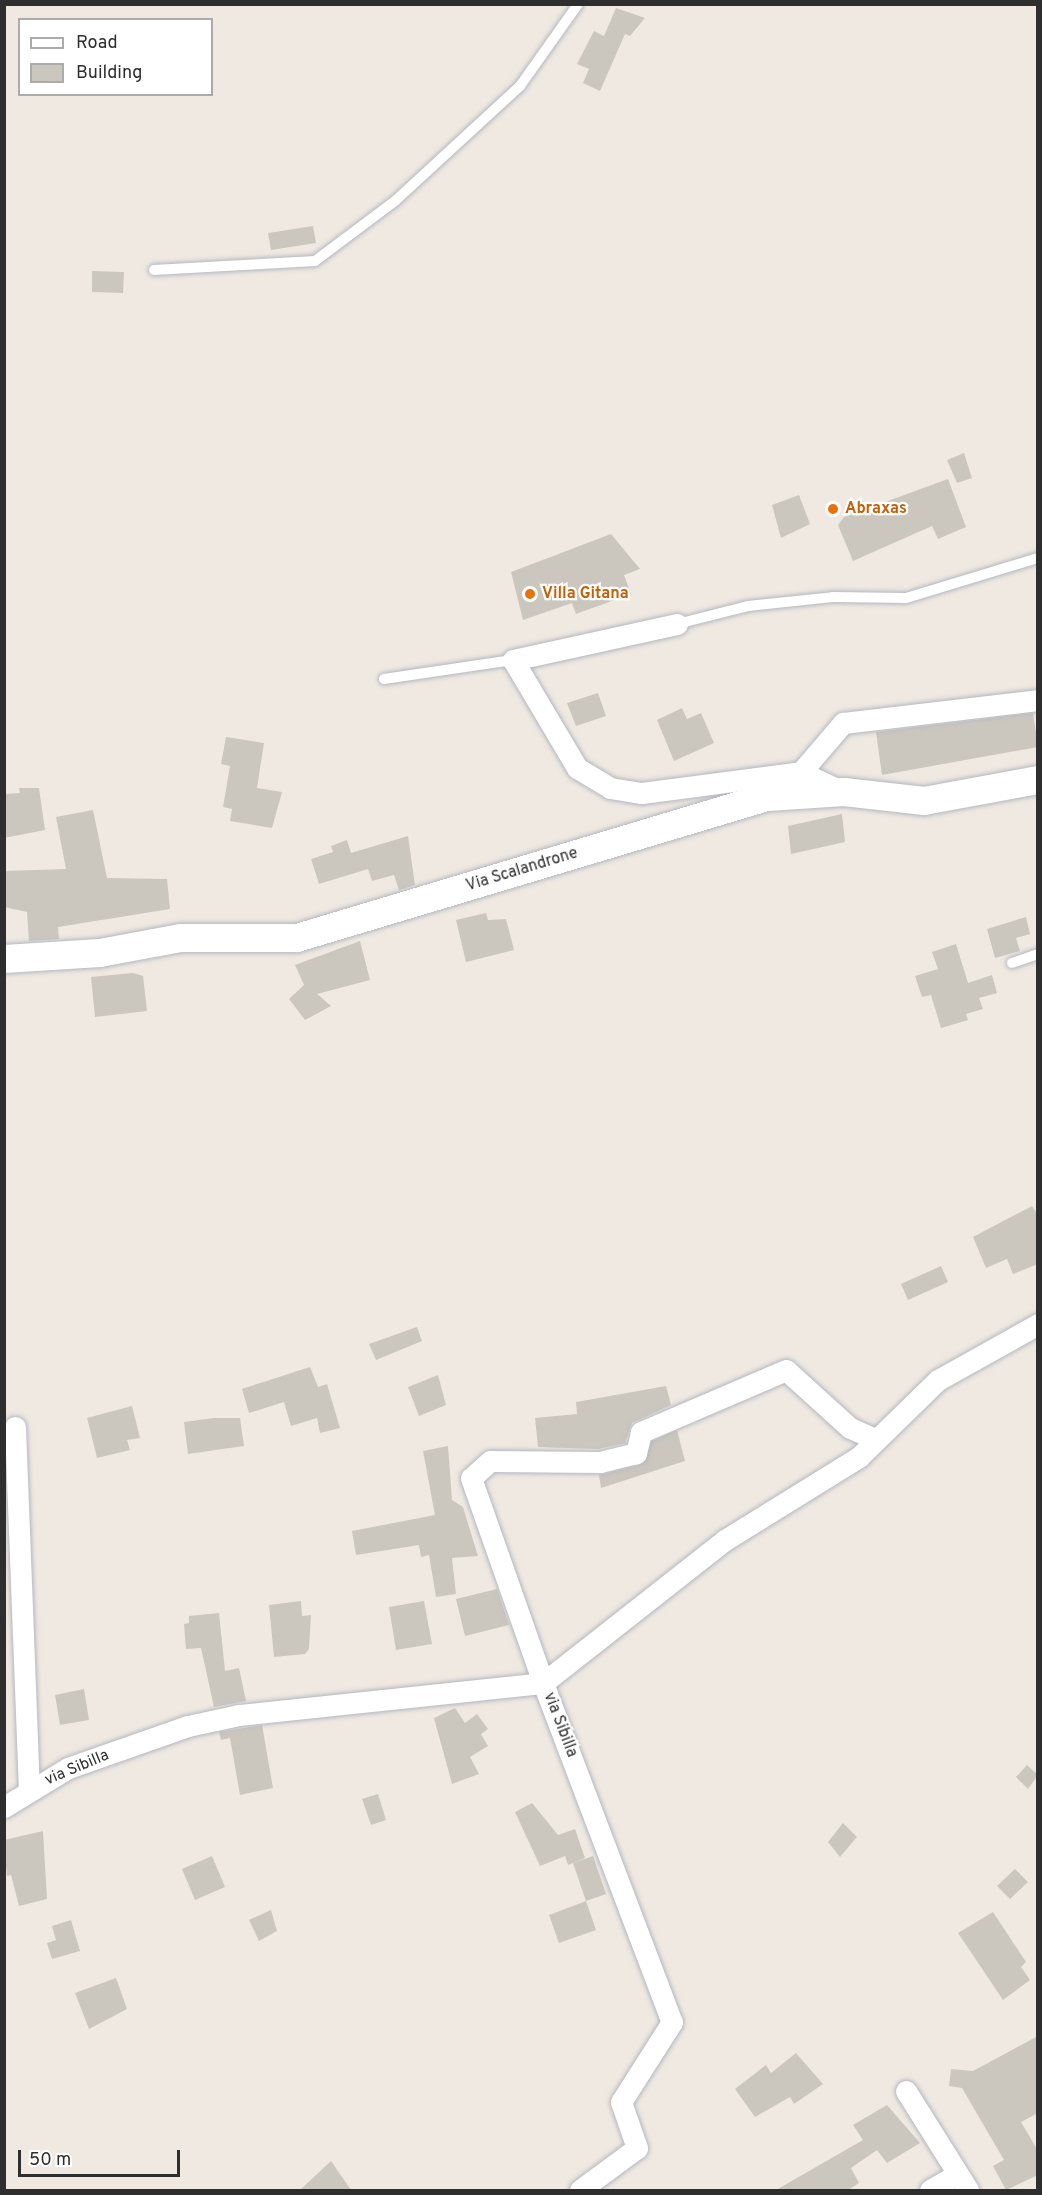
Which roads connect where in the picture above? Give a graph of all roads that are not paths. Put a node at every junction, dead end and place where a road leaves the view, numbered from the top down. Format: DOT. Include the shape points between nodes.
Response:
graph roads {
  1 [pos="578,4"];
  2 [pos="154,270"];
  3 [pos="1038,558"];
  4 [pos="677,624"];
  5 [pos="513,660"];
  6 [pos="384,678"];
  7 [pos="1038,700"];
  8 [pos="801,772"];
  9 [pos="1038,780"];
  10 [pos="844,792"];
  11 [pos="1038,954"];
  12 [pos="4,959"];
  13 [pos="1012,963"];
  14 [pos="1038,1324"];
  15 [pos="15,1427"];
  16 [pos="875,1439"];
  17 [pos="543,1683"];
  18 [pos="29,1790"];
  19 [pos="4,1807"];
  20 [pos="906,2091"];
  21 [pos="963,2182"];
  22 [pos="580,2190"];
  23 [pos="930,2190"];
  1 -- 2 [label="lane" via="520,86 396,201 315,261"];
  3 -- 4 [label="lane" via="906,598 833,597 748,606"];
  4 -- 5 [label="street"];
  5 -- 6 [label="lane"];
  5 -- 8 [label="street" via="577,768 610,788 642,793"];
  7 -- 8 [label="street" via="843,723"];
  8 -- 10 [label="street"];
  9 -- 10 [label="street, Via Scalandrone" via="924,801"];
  10 -- 12 [label="street, Via Scalandrone" via="768,797 297,938 181,938 100,953"];
  11 -- 13 [label="lane"];
  14 -- 16 [label="street" via="938,1380"];
  15 -- 18 [label="street"];
  16 -- 17 [label="street" via="823,1484 725,1540"];
  16 -- 17 [label="street" via="850,1428 786,1370 641,1432 636,1453 600,1461 490,1461 471,1478"];
  17 -- 18 [label="street, via Sibilla" via="239,1715 188,1726 79,1764"];
  17 -- 22 [label="street, via Sibilla" via="672,2022 621,2102 638,2148"];
  18 -- 19 [label="street, via Sibilla"];
  20 -- 21 [label="street"];
  21 -- 23 [label="street"];
}
